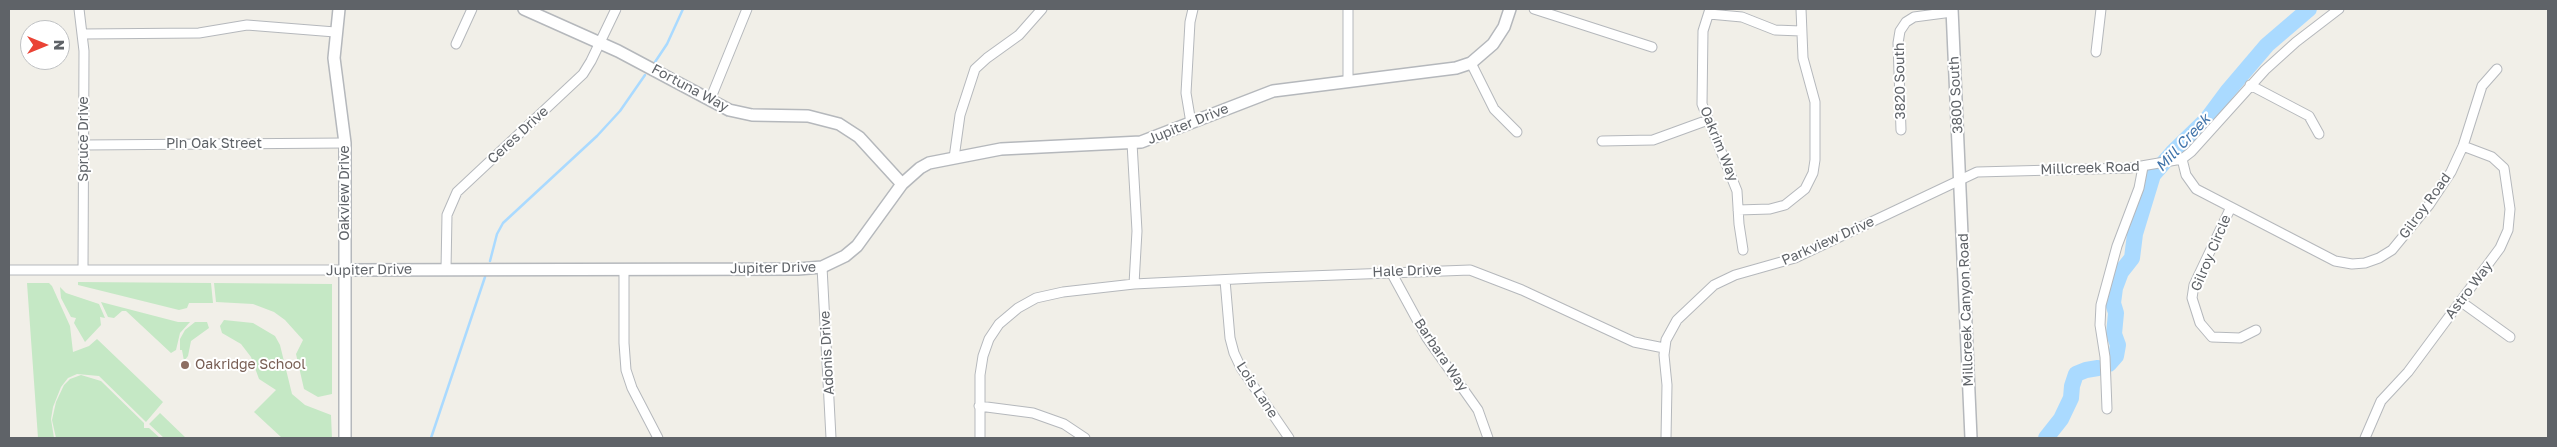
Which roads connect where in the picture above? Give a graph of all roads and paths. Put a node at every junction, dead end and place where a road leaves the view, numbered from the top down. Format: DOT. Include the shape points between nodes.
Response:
graph roads {
  1 [pos="79,9"];
  2 [pos="339,9"];
  3 [pos="472,9"];
  4 [pos="524,9"];
  5 [pos="616,9"];
  6 [pos="748,9"];
  7 [pos="1042,9"];
  8 [pos="1194,9"];
  9 [pos="1348,9"];
  10 [pos="1510,9"];
  11 [pos="1534,9"];
  12 [pos="1801,9"];
  13 [pos="2102,9"];
  14 [pos="2339,9"];
  15 [pos="1952,10"];
  16 [pos="1709,11"];
  17 [pos="335,32"];
  18 [pos="1801,32"];
  19 [pos="83,34"];
  20 [pos="600,43"];
  21 [pos="456,44"];
  22 [pos="1652,47"];
  23 [pos="2096,52"];
  24 [pos="1472,63"];
  25 [pos="2497,69"];
  26 [pos="1348,80"];
  27 [pos="2250,85"];
  28 [pos="710,100"];
  29 [pos="1708,120"];
  30 [pos="1191,123"];
  31 [pos="1901,130"];
  32 [pos="1517,132"];
  33 [pos="2319,134"];
  34 [pos="1602,141"];
  35 [pos="345,143"];
  36 [pos="1132,143"];
  37 [pos="84,145"];
  38 [pos="2463,146"];
  39 [pos="954,158"];
  40 [pos="2182,159"];
  41 [pos="2143,167"];
  42 [pos="1961,181"];
  43 [pos="902,184"];
  44 [pos="2231,207"];
  45 [pos="1738,210"];
  46 [pos="1743,250"];
  47 [pos="822,267"];
  48 [pos="446,269"];
  49 [pos="624,269"];
  50 [pos="9,270"];
  51 [pos="83,270"];
  52 [pos="345,270"];
  53 [pos="1391,272"];
  54 [pos="1225,280"];
  55 [pos="1134,284"];
  56 [pos="2460,301"];
  57 [pos="2256,330"];
  58 [pos="2510,337"];
  59 [pos="1664,348"];
  60 [pos="979,406"];
  61 [pos="2107,408"];
  62 [pos="345,438"];
  63 [pos="658,438"];
  64 [pos="831,438"];
  65 [pos="980,438"];
  66 [pos="1085,438"];
  67 [pos="1289,438"];
  68 [pos="1488,438"];
  69 [pos="1666,438"];
  70 [pos="1971,438"];
  71 [pos="2365,438"];
  1 -- 19 [label="street, Spruce Drive"];
  2 -- 17 [label="street, Oakview Drive"];
  3 -- 21 [label="street"];
  4 -- 20 [label="street, Fortuna Way"];
  5 -- 20 [label="street, Ceres Drive"];
  6 -- 28 [label="street"];
  7 -- 39 [label="street" via="1026,28 983,61 972,74 957,124"];
  8 -- 30 [label="street" via="1190,22 1186,93"];
  9 -- 26 [label="street"];
  10 -- 24 [label="street, Jupiter Drive" via="1493,44"];
  11 -- 22 [label="street"];
  12 -- 18 [label="street"];
  13 -- 23 [label="street"];
  14 -- 27 [label="street, Millcreek Road" via="2296,42"];
  15 -- 31 [label="street, 3820 South" via="1914,16 1900,31"];
  15 -- 42 [label="street, 3800 South"];
  16 -- 18 [label="street" via="1742,17 1775,30"];
  16 -- 29 [label="street, Oakrim Way" via="1703,30 1702,66 1702,104"];
  17 -- 19 [label="street" via="247,25 198,33"];
  17 -- 35 [label="street, Oakview Drive" via="335,71"];
  18 -- 45 [label="street" via="1804,64 1815,102 1812,173 1804,189 1785,205"];
  19 -- 37 [label="street, Spruce Drive"];
  20 -- 28 [label="street, Fortuna Way"];
  20 -- 48 [label="street, Ceres Drive" via="583,74 457,192 447,215"];
  24 -- 26 [label="street, Jupiter Drive" via="1436,71"];
  24 -- 32 [label="street" via="1494,109"];
  25 -- 38 [label="street, Gilroy Road" via="2482,86"];
  26 -- 30 [label="street, Jupiter Drive" via="1273,91"];
  27 -- 33 [label="street" via="2309,116"];
  27 -- 40 [label="street, Millcreek Road"];
  28 -- 43 [label="street, Fortuna Way" via="745,114 808,116 838,124 859,137"];
  29 -- 34 [label="street" via="1653,140"];
  29 -- 45 [label="street, Oakrim Way" via="1735,182"];
  30 -- 36 [label="street, Jupiter Drive" via="1150,140"];
  35 -- 37 [label="street, Pin Oak Street"];
  35 -- 52 [label="street, Oakview Drive"];
  36 -- 39 [label="street, Jupiter Drive" via="1016,147"];
  36 -- 55 [label="street" via="1137,231"];
  37 -- 51 [label="street, Spruce Drive"];
  38 -- 44 [label="street, Gilroy Road" via="2446,178 2404,237 2386,254 2365,263 2335,261"];
  38 -- 56 [label="street, Astro Way" via="2492,156 2504,168 2510,219 2503,242"];
  39 -- 43 [label="street, Jupiter Drive" via="920,168"];
  40 -- 41 [label="street, Millcreek Road"];
  40 -- 44 [label="street, Gilroy Road" via="2186,175 2196,189"];
  41 -- 42 [label="street, Millcreek Road" via="1977,172"];
  41 -- 61 [label="street" via="2101,305"];
  42 -- 59 [label="street, Parkview Drive" via="1795,258 1720,281 1677,320"];
  42 -- 70 [label="street, Millcreek Canyon Road"];
  43 -- 47 [label="street, Jupiter Drive" via="857,246"];
  44 -- 57 [label="street, Gilroy Circle" via="2194,285 2194,308 2202,327 2212,336 2235,339"];
  45 -- 46 [label="street, Oakrim Way"];
  47 -- 49 [label="street, Jupiter Drive"];
  47 -- 64 [label="street, Adonis Drive"];
  48 -- 49 [label="street, Jupiter Drive"];
  48 -- 52 [label="street, Jupiter Drive"];
  49 -- 63 [label="street" via="626,370"];
  50 -- 51 [label="street, Jupiter Drive"];
  51 -- 52 [label="street, Jupiter Drive"];
  52 -- 62 [label="street, Oakview Drive"];
  53 -- 54 [label="street, Hale Drive"];
  53 -- 59 [label="street, Hale Drive" via="1478,271 1634,342"];
  53 -- 68 [label="street, Barbara Way" via="1427,338 1478,410"];
  54 -- 55 [label="street, Hale Drive"];
  54 -- 67 [label="street, Lois Lane" via="1234,353"];
  55 -- 60 [label="street, Hale Drive" via="1054,293 1036,298 1008,315 994,331 983,356"];
  56 -- 58 [label="street"];
  56 -- 71 [label="street, Astro Way" via="2408,372 2381,401"];
  59 -- 69 [label="street, Parkview Drive"];
  60 -- 65 [label="street, Hale Drive"];
  60 -- 66 [label="street" via="1033,413 1064,424"];
}
